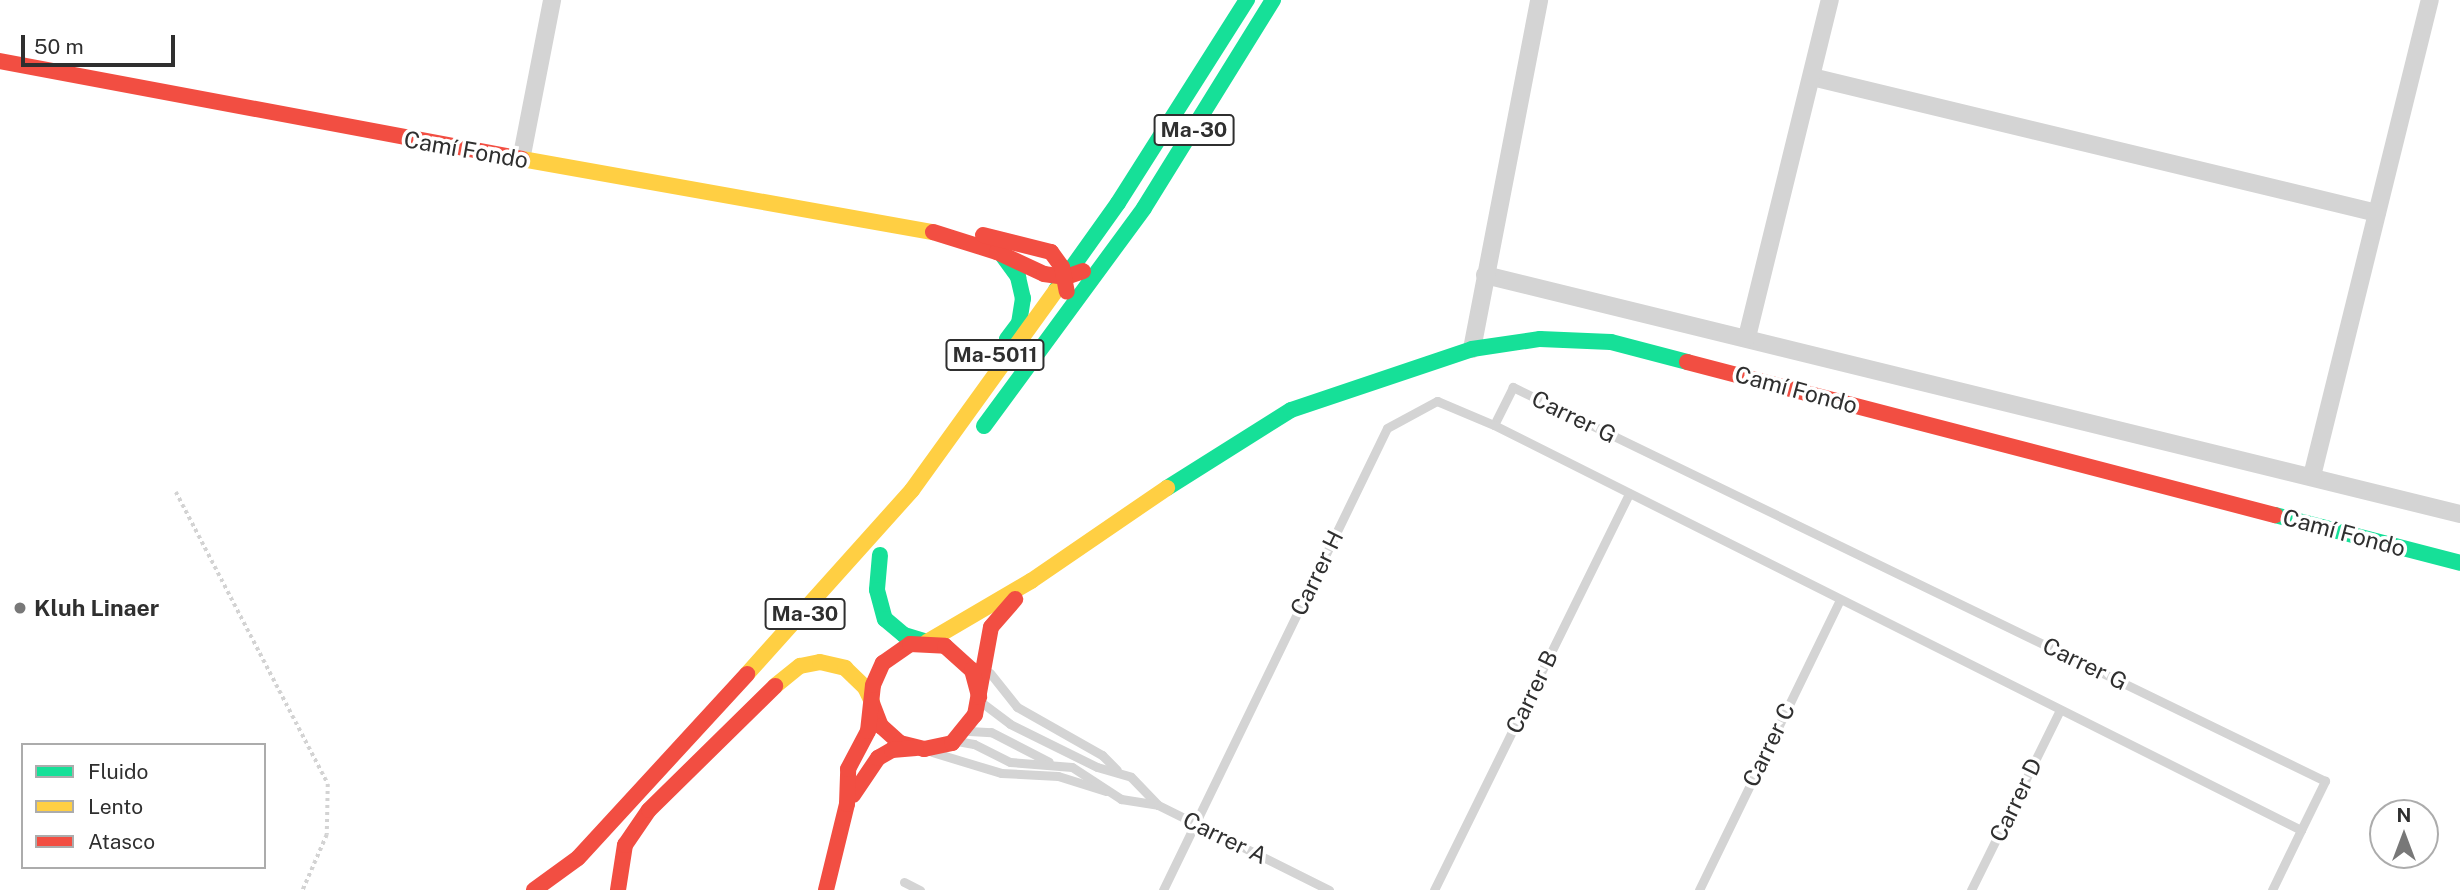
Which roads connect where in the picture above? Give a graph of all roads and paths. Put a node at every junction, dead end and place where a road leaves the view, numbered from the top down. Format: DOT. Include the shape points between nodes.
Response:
graph roads {
  1 [pos="552,0"];
  2 [pos="1247,0"];
  3 [pos="1265,0"];
  4 [pos="1273,0"];
  5 [pos="1539,0"];
  6 [pos="1830,0"];
  7 [pos="2430,0"];
  8 [pos="0,61"];
  9 [pos="1811,77"];
  10 [pos="521,160"];
  11 [pos="1118,203"];
  12 [pos="2377,213"];
  13 [pos="933,232"];
  14 [pos="1025,242"];
  15 [pos="1003,256"];
  16 [pos="1485,275"];
  17 [pos="1066,277"];
  18 [pos="1747,337"];
  19 [pos="1472,349"];
  20 [pos="1493,425"];
  21 [pos="939,453"];
  22 [pos="2312,476"];
  23 [pos="941,481"];
  24 [pos="176,492"];
  25 [pos="1629,493"];
  26 [pos="2460,514"];
  27 [pos="906,523"];
  28 [pos="2460,563"];
  29 [pos="862,576"];
  30 [pos="1031,581"];
  31 [pos="1840,600"];
  32 [pos="927,642"];
  33 [pos="798,647"];
  34 [pos="984,652"];
  35 [pos="979,696"];
  36 [pos="872,702"];
  37 [pos="748,709"];
  38 [pos="2060,709"];
  39 [pos="955,740"];
  40 [pos="918,748"];
  41 [pos="1063,765"];
  42 [pos="1117,770"];
  43 [pos="1106,791"];
  44 [pos="847,804"];
  45 [pos="1158,805"];
  46 [pos="1194,823"];
  47 [pos="2301,830"];
  48 [pos="831,868"];
  49 [pos="556,875"];
  50 [pos="904,882"];
  51 [pos="303,890"];
  52 [pos="534,890"];
  53 [pos="616,890"];
  54 [pos="813,890"];
  55 [pos="826,890"];
  56 [pos="920,890"];
  57 [pos="1163,890"];
  58 [pos="1329,890"];
  59 [pos="1434,890"];
  60 [pos="1699,890"];
  61 [pos="1972,890"];
  62 [pos="2272,890"];
  1 -- 10 [label="street"];
  2 -- 11 [label="main road"];
  3 -- 17 [label="main road" via="1087,267"];
  4 -- 17 [label="main road, Ma-30" via="1186,144 1109,257 973,438 1062,302"];
  5 -- 16 [label="street"];
  6 -- 9 [label="street"];
  7 -- 12 [label="street"];
  8 -- 10 [label="main road, Camí Fondo"];
  9 -- 12 [label="street"];
  9 -- 18 [label="street"];
  10 -- 13 [label="main road, Camí Fondo"];
  11 -- 14 [label="main road" via="1099,221 1065,237"];
  11 -- 17 [label="main road"];
  12 -- 22 [label="street"];
  13 -- 14 [label="main road" via="960,231"];
  13 -- 15 [label="main road"];
  14 -- 17 [label="main road" via="1051,252"];
  15 -- 17 [label="main road" via="1035,271"];
  15 -- 21 [label="main road, Ma-5011" via="1022,288 1022,316 968,394"];
  16 -- 18 [label="street"];
  16 -- 19 [label="street"];
  17 -- 21 [label="main road, Ma-30"];
  18 -- 22 [label="street"];
  19 -- 28 [label="main road, Camí Fondo" via="1539,339 1611,342"];
  19 -- 30 [label="main road, Camí Fondo" via="1347,386 1261,426"];
  20 -- 25 [label="lane, Carrer G"];
  20 -- 46 [label="lane, Carrer H" via="1437,401 1387,428"];
  20 -- 47 [label="lane, Carrer G" via="1513,387 2325,781"];
  21 -- 49 [label="main road, Ma-30" via="806,613 636,790 578,858"];
  22 -- 26 [label="street"];
  23 -- 27 [label="main road"];
  24 -- 51 [label="path" via="328,784 327,835"];
  25 -- 31 [label="lane, Carrer G"];
  25 -- 59 [label="lane, Carrer B"];
  29 -- 32 [label="main road, Ma-30" via="885,550 877,590 885,619 904,635"];
  30 -- 32 [label="main road"];
  30 -- 34 [label="main road" via="995,619"];
  31 -- 38 [label="lane, Carrer G"];
  31 -- 60 [label="lane, Carrer C"];
  32 -- 35 [label="main road" via="961,655 972,670"];
  32 -- 36 [label="main road" via="902,647 888,657 874,678"];
  33 -- 37 [label="main road, Ma-30"];
  34 -- 35 [label="main road"];
  34 -- 42 [label="lane" via="991,678 1006,698 1038,722 1102,755"];
  35 -- 39 [label="main road" via="975,715"];
  35 -- 42 [label="lane" via="983,706 1010,723 1097,767"];
  36 -- 37 [label="main road" via="852,672 820,662 800,667"];
  36 -- 40 [label="main road" via="887,734"];
  36 -- 44 [label="main road" via="868,731 848,769"];
  37 -- 53 [label="main road, Ma-30" via="630,835"];
  38 -- 47 [label="lane, Carrer G"];
  38 -- 61 [label="lane, Carrer D"];
  39 -- 40 [label="main road"];
  39 -- 41 [label="lane" via="1010,762"];
  39 -- 41 [label="lane" via="968,731 985,730"];
  40 -- 43 [label="lane" via="1000,773 1058,776"];
  40 -- 44 [label="main road" via="892,750 875,760"];
  41 -- 43 [label="lane" via="1093,777"];
  42 -- 45 [label="lane" via="1131,777"];
  43 -- 45 [label="lane"];
  44 -- 48 [label="main road"];
  45 -- 46 [label="lane, Carrer A"];
  46 -- 57 [label="lane"];
  46 -- 58 [label="lane, Carrer A"];
  47 -- 62 [label="lane"];
  48 -- 54 [label="main road"];
  48 -- 55 [label="main road"];
  49 -- 52 [label="main road, Ma-30"];
  49 -- 53 [label="main road, Ma-30" via="594,876"];
  50 -- 56 [label="lane"];
}
